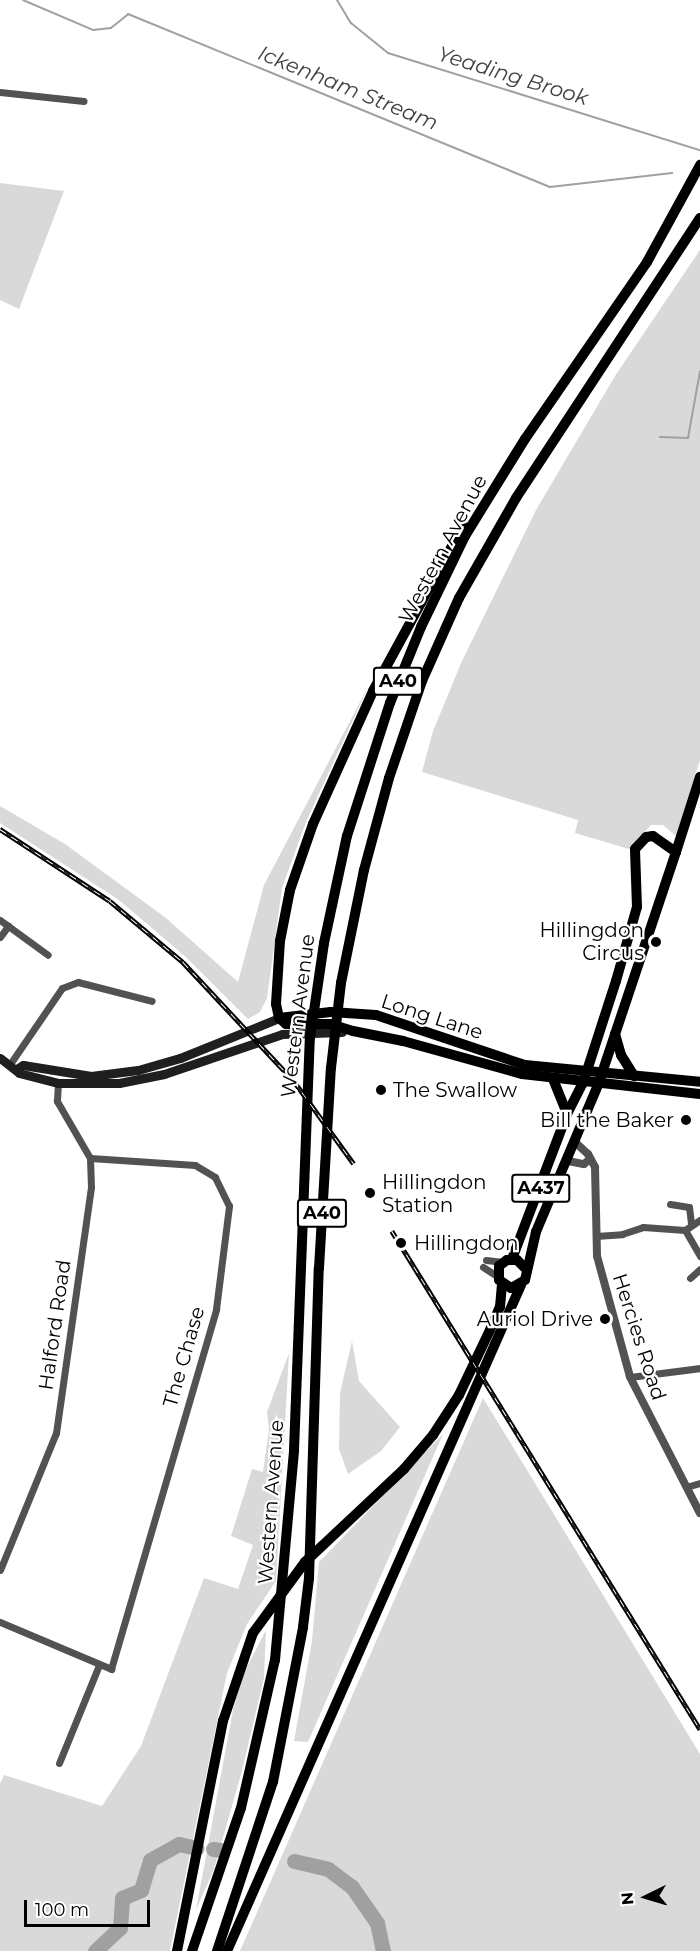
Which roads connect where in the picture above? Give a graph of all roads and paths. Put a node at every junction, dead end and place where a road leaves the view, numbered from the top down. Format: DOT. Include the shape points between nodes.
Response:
graph roads {
  1 [pos="0,92"];
  2 [pos="84,101"];
  3 [pos="700,165"];
  4 [pos="700,218"];
  5 [pos="495,487"];
  6 [pos="700,777"];
  7 [pos="676,852"];
  8 [pos="0,920"];
  9 [pos="8,926"];
  10 [pos="0,937"];
  11 [pos="48,956"];
  12 [pos="152,1001"];
  13 [pos="279,1018"];
  14 [pos="299,1023"];
  15 [pos="615,1034"];
  16 [pos="6,1062"];
  17 [pos="587,1070"];
  18 [pos="602,1071"];
  19 [pos="634,1076"];
  20 [pos="553,1079"];
  21 [pos="700,1082"];
  22 [pos="58,1083"];
  23 [pos="583,1083"];
  24 [pos="598,1085"];
  25 [pos="700,1094"];
  26 [pos="567,1114"];
  27 [pos="576,1143"];
  28 [pos="90,1158"];
  29 [pos="589,1160"];
  30 [pos="568,1161"];
  31 [pos="670,1204"];
  32 [pos="700,1220"];
  33 [pos="688,1227"];
  34 [pos="596,1236"];
  35 [pos="700,1256"];
  36 [pos="507,1261"];
  37 [pos="525,1268"];
  38 [pos="700,1269"];
  39 [pos="690,1278"];
  40 [pos="500,1280"];
  41 [pos="521,1285"];
  42 [pos="494,1333"];
  43 [pos="700,1368"];
  44 [pos="630,1377"];
  45 [pos="463,1399"];
  46 [pos="700,1483"];
  47 [pos="686,1487"];
  48 [pos="700,1513"];
  49 [pos="0,1570"];
  50 [pos="0,1622"];
  51 [pos="99,1665"];
  52 [pos="59,1763"];
  53 [pos="177,1951"];
  54 [pos="192,1951"];
  55 [pos="217,1951"];
  56 [pos="226,1951"];
  1 -- 2 [label="street"];
  3 -- 5 [label="main road, Western Avenue / A40" via="647,262"];
  4 -- 55 [label="main road, Western Avenue / A40" via="516,498 459,598 423,681 386,790 340,983 331,1068 319,1268 309,1578 303,1627 273,1782"];
  5 -- 13 [label="main road" via="462,527 405,626 313,824 290,890 280,941 276,1004"];
  5 -- 54 [label="main road, Western Avenue / A40" via="439,586 390,703 359,795 332,900 309,1038 294,1450 282,1610 260,1738"];
  6 -- 7 [label="main road"];
  7 -- 15 [label="main road"];
  7 -- 17 [label="main road" via="653,836 646,837 635,849 638,908"];
  8 -- 9 [label="street"];
  9 -- 10 [label="street"];
  9 -- 11 [label="street"];
  12 -- 16 [label="street" via="78,982 62,988"];
  13 -- 14 [label="main road" via="286,1024"];
  13 -- 16 [label="main road" via="170,1061 116,1073 73,1075"];
  14 -- 17 [label="main road, Long Lane" via="357,1013 400,1021 525,1065"];
  14 -- 20 [label="main road, Long Lane" via="330,1024"];
  14 -- 22 [label="main road, Long Lane" via="269,1038 142,1079 92,1085"];
  15 -- 18 [label="main road"];
  15 -- 19 [label="main road" via="621,1055"];
  16 -- 22 [label="main road, Long Lane" via="20,1073"];
  17 -- 18 [label="main road, Long Lane"];
  17 -- 23 [label="main road"];
  18 -- 19 [label="main road, Long Lane"];
  18 -- 24 [label="main road"];
  19 -- 21 [label="main road, Long Lane"];
  20 -- 23 [label="main road, Long Lane"];
  20 -- 26 [label="main road"];
  22 -- 28 [label="street, Halford Road" via="59,1107"];
  23 -- 24 [label="main road, Long Lane"];
  23 -- 26 [label="main road"];
  24 -- 25 [label="main road, Long Lane"];
  24 -- 27 [label="main road, A437"];
  26 -- 36 [label="main road, A437"];
  27 -- 29 [label="street, Hercies Road"];
  27 -- 30 [label="main road, A437"];
  28 -- 49 [label="street, Halford Road" via="91,1187 56,1433"];
  28 -- 51 [label="street, The Chase" via="195,1165 215,1177 229,1206 216,1309 111,1669"];
  29 -- 30 [label="street" via="585,1164"];
  29 -- 34 [label="street, Hercies Road" via="596,1175"];
  30 -- 37 [label="main road, A437" via="536,1232"];
  31 -- 33 [label="street" via="689,1207"];
  32 -- 33 [label="street"];
  33 -- 34 [label="street" via="643,1227"];
  33 -- 35 [label="street"];
  34 -- 44 [label="street, Hercies Road" via="600,1269"];
  36 -- 37 [label="main road"];
  36 -- 40 [label="main road"];
  36 -- 40 [label="street" via="485,1263"];
  37 -- 41 [label="main road"];
  38 -- 39 [label="street"];
  40 -- 41 [label="main road" via="511,1288"];
  40 -- 42 [label="main road" via="502,1301"];
  41 -- 42 [label="main road"];
  42 -- 45 [label="main road"];
  43 -- 44 [label="street"];
  44 -- 47 [label="street, Hercies Road"];
  45 -- 53 [label="main road" via="404,1469 305,1562 263,1615 243,1655 224,1720"];
  45 -- 56 [label="main road"];
  46 -- 47 [label="street"];
  47 -- 48 [label="street, Hercies Road"];
  50 -- 51 [label="street"];
  51 -- 52 [label="street"];
}
